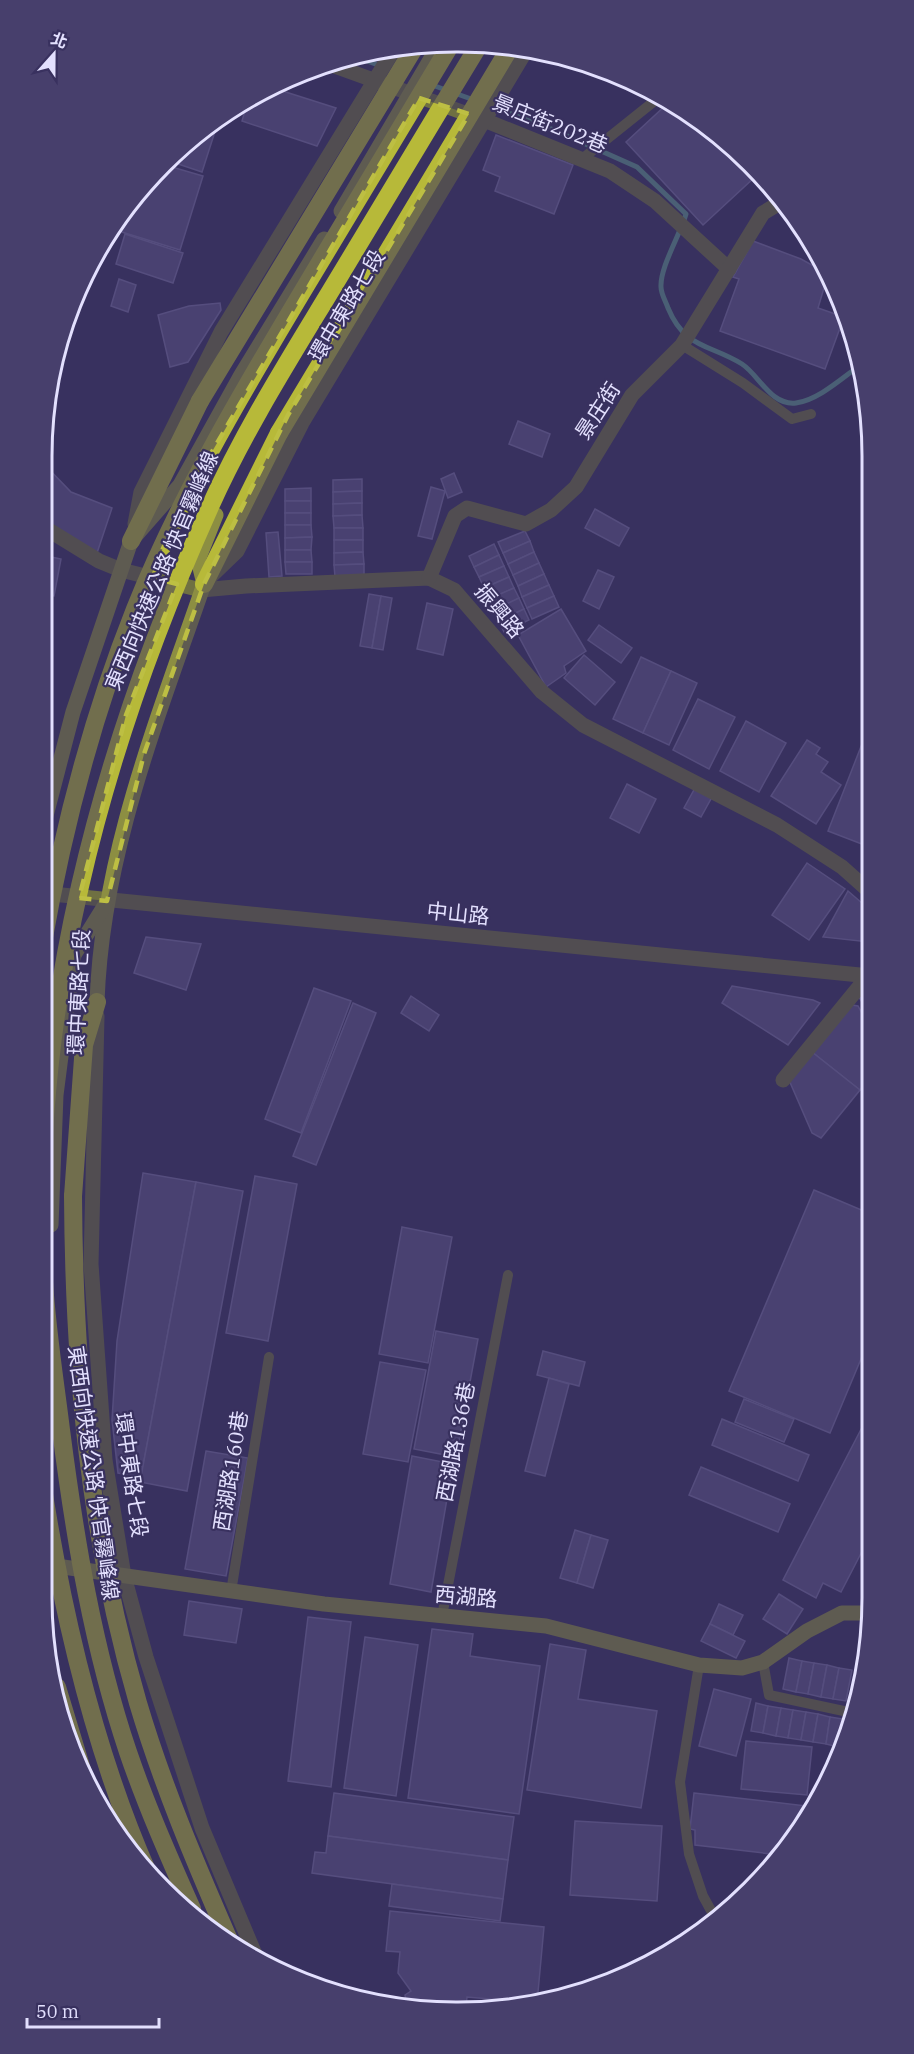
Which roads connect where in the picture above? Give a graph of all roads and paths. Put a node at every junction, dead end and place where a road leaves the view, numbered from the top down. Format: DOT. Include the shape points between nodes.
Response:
graph roads {
  1 [pos="446,52"];
  2 [pos="434,53"];
  3 [pos="474,53"];
  4 [pos="482,53"];
  5 [pos="410,55"];
  6 [pos="504,55"];
  7 [pos="388,58"];
  8 [pos="522,58"];
  9 [pos="342,69"];
  10 [pos="374,82"];
  11 [pos="411,90"];
  12 [pos="652,103"];
  13 [pos="451,104"];
  14 [pos="484,120"];
  15 [pos="582,159"];
  16 [pos="774,206"];
  17 [pos="729,268"];
  18 [pos="682,345"];
  19 [pos="811,414"];
  20 [pos="52,532"];
  21 [pos="131,541"];
  22 [pos="121,570"];
  23 [pos="429,578"];
  24 [pos="203,587"];
  25 [pos="52,793"];
  26 [pos="862,885"];
  27 [pos="52,894"];
  28 [pos="107,901"];
  29 [pos="52,902"];
  30 [pos="862,975"];
  31 [pos="862,984"];
  32 [pos="97,1002"];
  33 [pos="52,1069"];
  34 [pos="783,1080"];
  35 [pos="52,1191"];
  36 [pos="508,1275"];
  37 [pos="52,1299"];
  38 [pos="52,1349"];
  39 [pos="269,1357"];
  40 [pos="52,1534"];
  41 [pos="52,1565"];
  42 [pos="90,1571"];
  43 [pos="124,1576"];
  44 [pos="52,1588"];
  45 [pos="231,1592"];
  46 [pos="861,1613"];
  47 [pos="442,1616"];
  48 [pos="763,1662"];
  49 [pos="699,1665"];
  50 [pos="845,1711"];
  51 [pos="121,1823"];
  52 [pos="138,1845"];
  53 [pos="187,1898"];
  54 [pos="198,1908"];
  55 [pos="711,1911"];
  56 [pos="225,1928"];
  57 [pos="251,1945"];
  1 -- 29 [label="highway, 東西向快速公路 快官霧峰線, bridge" via="238,400 189,491 135,609 104,699 75,795"];
  2 -- 11 [label="street"];
  3 -- 33 [label="highway, 東西向快速公路 快官霧峰線, bridge" via="269,393 211,505 162,618 126,715 85,870 65,962"];
  4 -- 13 [label="street, 環中東路七段"];
  5 -- 21 [label="highway, bridge" via="200,401"];
  6 -- 24 [label="highway, bridge" via="279,433"];
  7 -- 10 [label="street"];
  8 -- 14 [label="street, 環中東路七段"];
  9 -- 10 [label="street, 景庄街202巷"];
  10 -- 11 [label="street, 景庄街202巷"];
  10 -- 21 [label="street" via="221,332 141,492"];
  11 -- 13 [label="street, 景庄街202巷"];
  11 -- 21 [label="street" via="180,484"];
  12 -- 15 [label="lane"];
  13 -- 14 [label="street, 景庄街202巷"];
  13 -- 24 [label="street, 環中東路七段" via="253,435 198,560"];
  14 -- 15 [label="street, 景庄街202巷"];
  14 -- 24 [label="street, 環中東路七段" via="302,423 237,551"];
  15 -- 17 [label="street, 景庄街202巷" via="610,171 655,201"];
  16 -- 17 [label="street, 景庄街" via="764,213"];
  17 -- 18 [label="street, 景庄街"];
  18 -- 19 [label="lane" via="792,419"];
  18 -- 23 [label="street, 景庄街" via="632,394 576,487 562,502 526,524 467,508 454,516"];
  20 -- 22 [label="street"];
  21 -- 22 [label="street"];
  22 -- 24 [label="street"];
  22 -- 25 [label="street" via="73,712"];
  23 -- 24 [label="street"];
  23 -- 26 [label="street, 振興路" via="454,590 542,692 583,725 777,825 842,867"];
  24 -- 28 [label="street, 環中東路七段" via="144,754 122,829"];
  27 -- 28 [label="street, 中山路"];
  28 -- 30 [label="street, 中山路"];
  28 -- 32 [label="street, 環中東路七段"];
  28 -- 35 [label="street, 環中東路七段" via="74,955 56,1095"];
  31 -- 34 [label="street"];
  32 -- 43 [label="street, 環中東路七段" via="91,1264 105,1460"];
  32 -- 56 [label="highway, bridge" via="84,1045 73,1196 80,1402 90,1480 128,1661 153,1749 184,1836"];
  36 -- 47 [label="lane, 西湖路136巷"];
  37 -- 42 [label="street, 環中東路七段" via="66,1425"];
  38 -- 53 [label="highway, 東西向快速公路 快官霧峰線, bridge" via="69,1495 90,1608 128,1752"];
  39 -- 45 [label="lane, 西湖路160巷"];
  40 -- 52 [label="highway, bridge" via="74,1649 111,1773"];
  41 -- 42 [label="street, 西湖路"];
  42 -- 43 [label="street, 西湖路"];
  42 -- 54 [label="street, 環中東路七段" via="111,1676 134,1750"];
  43 -- 45 [label="street, 西湖路"];
  43 -- 57 [label="street, 環中東路七段" via="202,1828"];
  44 -- 51 [label="street" via="75,1679"];
  45 -- 47 [label="street, 西湖路"];
  46 -- 48 [label="street, 西湖路" via="842,1613 807,1630"];
  47 -- 49 [label="street, 西湖路" via="546,1626"];
  48 -- 49 [label="street, 西湖路" via="742,1668"];
  48 -- 50 [label="lane" via="769,1695"];
  49 -- 55 [label="lane" via="680,1782 689,1854"];
}
